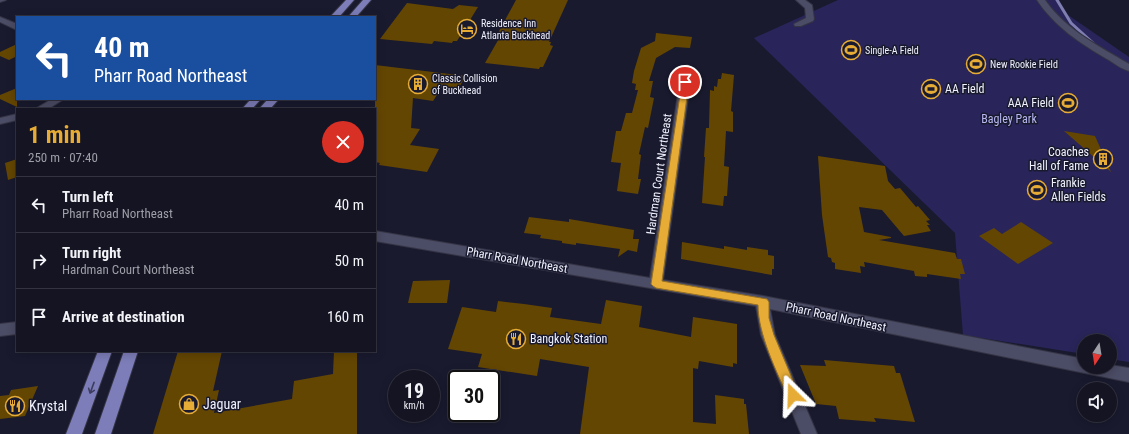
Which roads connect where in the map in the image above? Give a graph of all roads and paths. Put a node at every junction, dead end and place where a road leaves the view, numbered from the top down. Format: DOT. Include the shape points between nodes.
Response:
graph roads {
  1 [pos="350,0"];
  2 [pos="367,0"];
  3 [pos="800,0"];
  4 [pos="1041,0"];
  5 [pos="335,16"];
  6 [pos="353,16"];
  7 [pos="0,19"];
  8 [pos="798,24"];
  9 [pos="16,26"];
  10 [pos="687,68"];
  11 [pos="1129,68"];
  12 [pos="57,100"];
  13 [pos="255,100"];
  14 [pos="273,100"];
  15 [pos="42,108"];
  16 [pos="248,108"];
  17 [pos="265,108"];
  18 [pos="16,117"];
  19 [pos="0,121"];
  20 [pos="376,236"];
  21 [pos="656,284"];
  22 [pos="763,302"];
  23 [pos="16,328"];
  24 [pos="0,330"];
  25 [pos="105,352"];
  26 [pos="131,352"];
  27 [pos="1077,365"];
  28 [pos="1117,373"];
  29 [pos="1129,375"];
  30 [pos="74,434"];
  31 [pos="103,434"];
  32 [pos="809,434"];
  1 -- 5 [label="main road"];
  2 -- 6 [label="main road"];
  3 -- 8 [label="street" via="808,7 810,19"];
  4 -- 11 [label="street" via="1048,12 1064,26"];
  7 -- 9 [label="street"];
  10 -- 21 [label="street, Hardman Court Northeast"];
  12 -- 15 [label="street"];
  13 -- 16 [label="main road"];
  14 -- 17 [label="main road"];
  18 -- 19 [label="street"];
  20 -- 21 [label="street, Pharr Road Northeast"];
  21 -- 22 [label="street, Pharr Road Northeast"];
  22 -- 27 [label="street, Pharr Road Northeast"];
  22 -- 32 [label="street" via="768,335"];
  23 -- 24 [label="street"];
  25 -- 30 [label="main road, one-way"];
  26 -- 31 [label="main road"];
  28 -- 29 [label="street"];
}
